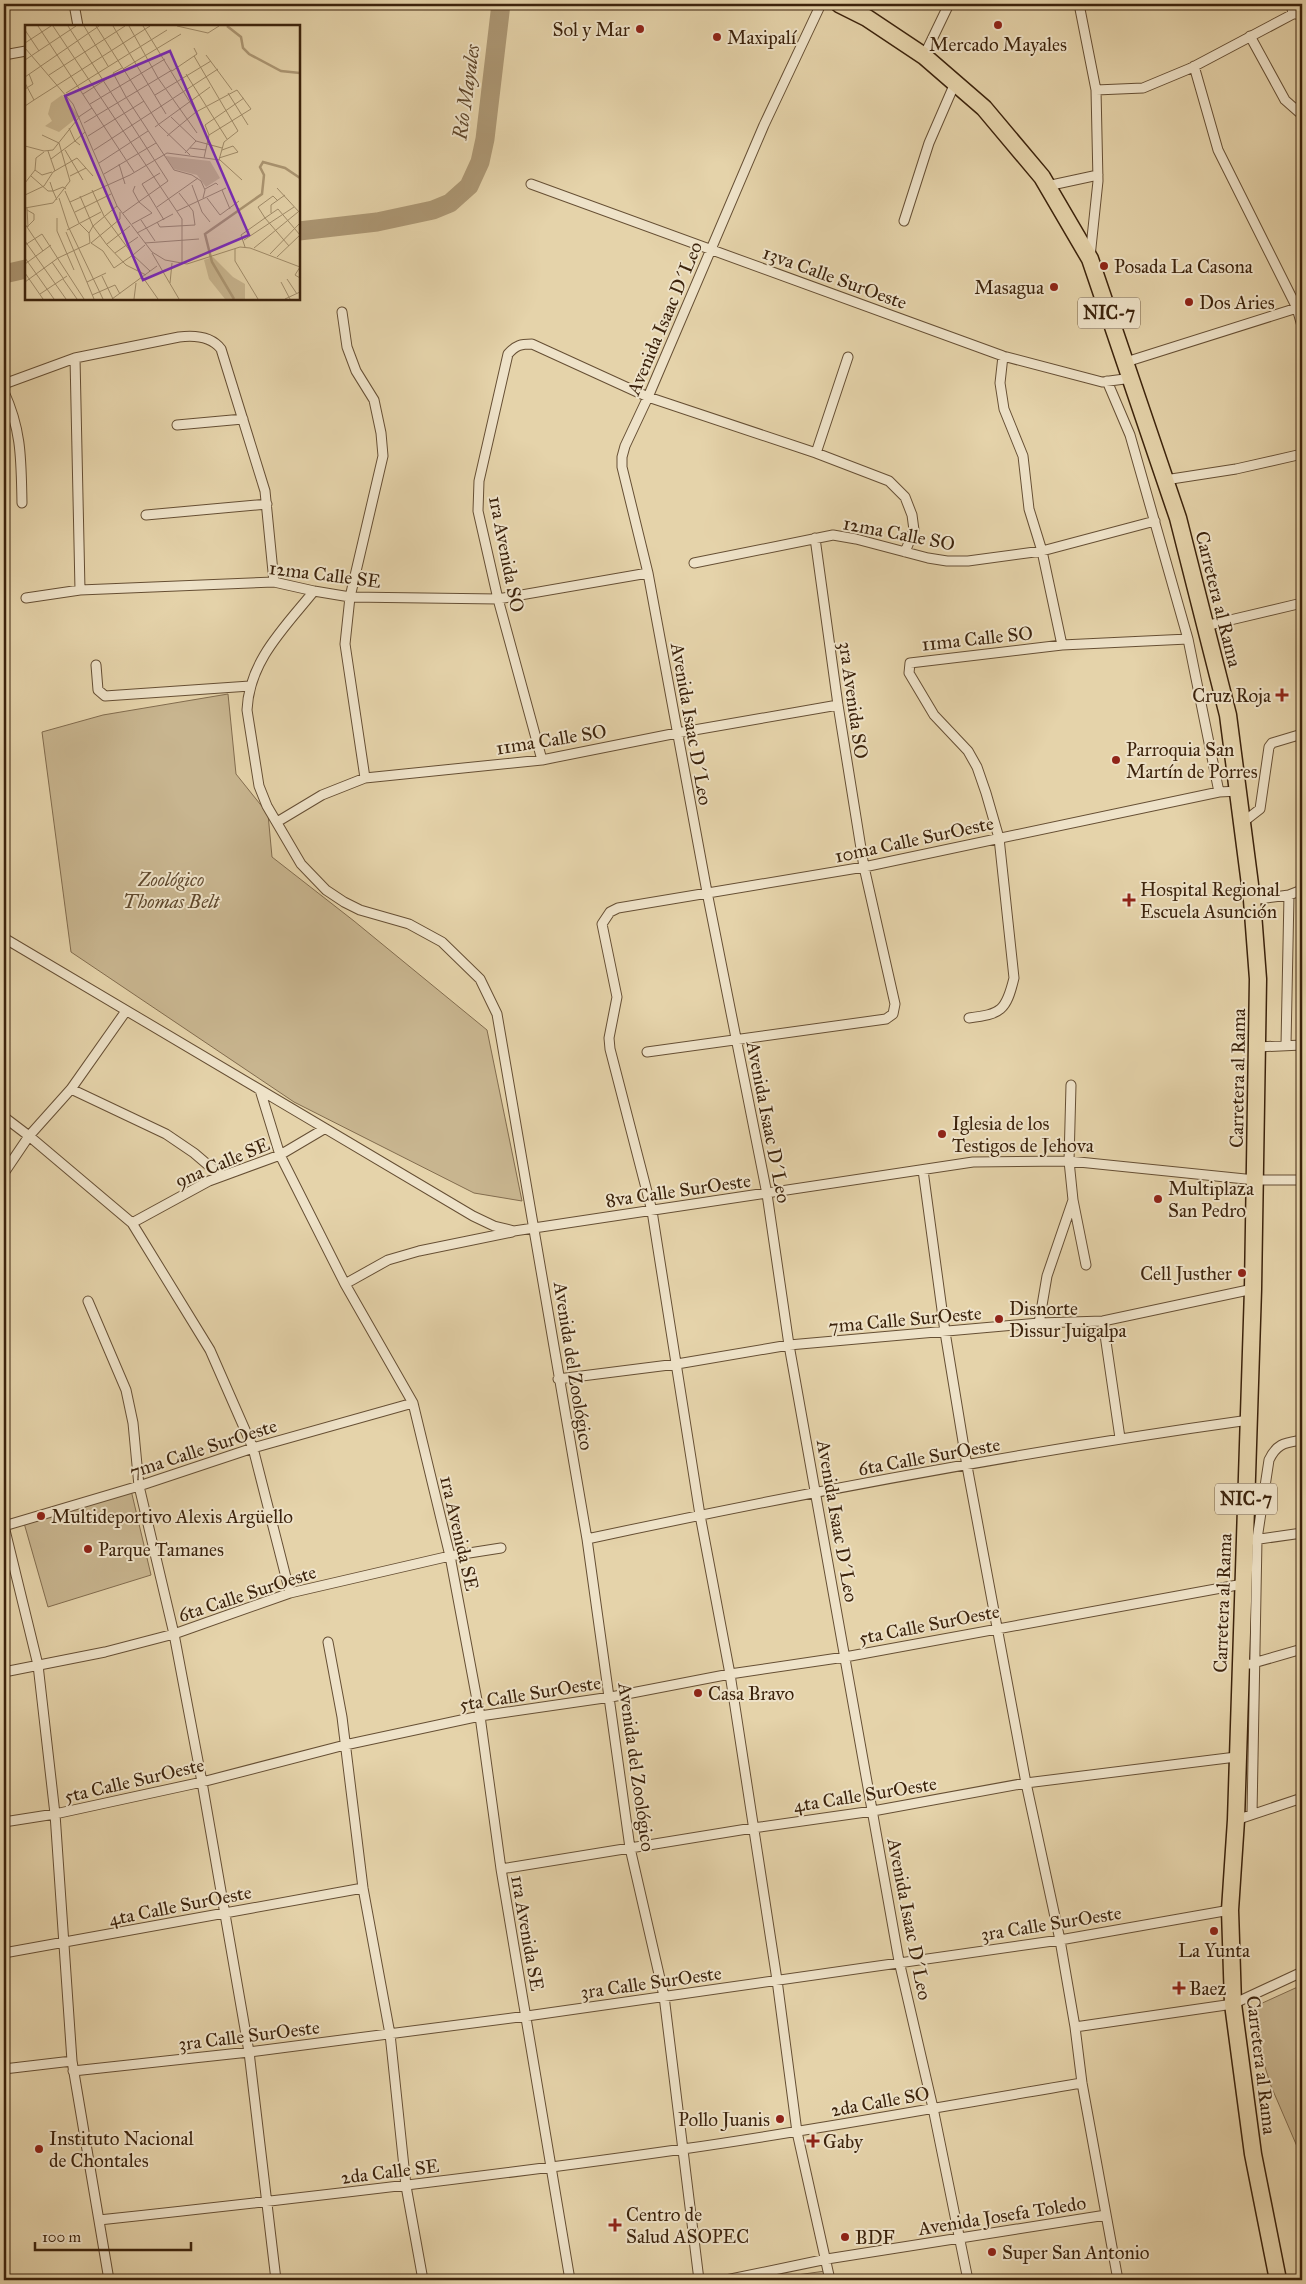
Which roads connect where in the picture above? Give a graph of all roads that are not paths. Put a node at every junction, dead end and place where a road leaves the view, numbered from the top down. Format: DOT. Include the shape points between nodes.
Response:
graph roads {
  1 [pos="74,4"];
  2 [pos="820,4"];
  3 [pos="840,4"];
  4 [pos="949,4"];
  5 [pos="1079,4"];
  6 [pos="1291,4"];
  7 [pos="1298,14"];
  8 [pos="78,25"];
  9 [pos="1250,36"];
  10 [pos="25,51"];
  11 [pos="4,55"];
  12 [pos="924,56"];
  13 [pos="1194,66"];
  14 [pos="955,83"];
  15 [pos="1096,90"];
  16 [pos="1302,115"];
  17 [pos="1098,175"];
  18 [pos="531,184"];
  19 [pos="1047,186"];
  20 [pos="904,221"];
  21 [pos="711,250"];
  22 [pos="1090,259"];
  23 [pos="1299,307"];
  24 [pos="342,312"];
  25 [pos="1302,326"];
  26 [pos="1002,356"];
  27 [pos="848,357"];
  28 [pos="75,358"];
  29 [pos="1126,362"];
  30 [pos="1132,378"];
  31 [pos="1107,381"];
  32 [pos="4,384"];
  33 [pos="4,392"];
  34 [pos="648,397"];
  35 [pos="243,420"];
  36 [pos="177,425"];
  37 [pos="816,453"];
  38 [pos="1302,454"];
  39 [pos="1165,480"];
  40 [pos="22,503"];
  41 [pos="267,504"];
  42 [pos="146,515"];
  43 [pos="1155,521"];
  44 [pos="815,538"];
  45 [pos="1042,551"];
  46 [pos="906,552"];
  47 [pos="694,563"];
  48 [pos="648,573"];
  49 [pos="274,582"];
  50 [pos="80,590"];
  51 [pos="314,591"];
  52 [pos="350,597"];
  53 [pos="26,598"];
  54 [pos="498,599"];
  55 [pos="1302,602"];
  56 [pos="1205,626"];
  57 [pos="1188,639"];
  58 [pos="1062,645"];
  59 [pos="96,665"];
  60 [pos="250,686"];
  61 [pos="838,705"];
  62 [pos="677,733"];
  63 [pos="1302,734"];
  64 [pos="542,760"];
  65 [pos="365,778"];
  66 [pos="1239,791"];
  67 [pos="1219,792"];
  68 [pos="277,822"];
  69 [pos="1242,823"];
  70 [pos="998,838"];
  71 [pos="864,867"];
  72 [pos="1302,890"];
  73 [pos="706,892"];
  74 [pos="1289,895"];
  75 [pos="1252,900"];
  76 [pos="4,938"];
  77 [pos="126,1011"];
  78 [pos="969,1018"];
  79 [pos="736,1041"];
  80 [pos="1302,1045"];
  81 [pos="1286,1046"];
  82 [pos="1258,1047"];
  83 [pos="647,1052"];
  84 [pos="1070,1085"];
  85 [pos="71,1089"];
  86 [pos="260,1090"];
  87 [pos="4,1117"];
  88 [pos="324,1128"];
  89 [pos="29,1136"];
  90 [pos="280,1156"];
  91 [pos="1069,1161"];
  92 [pos="923,1170"];
  93 [pos="4,1173"];
  94 [pos="220,1176"];
  95 [pos="1255,1180"];
  96 [pos="1302,1180"];
  97 [pos="767,1194"];
  98 [pos="1073,1200"];
  99 [pos="652,1211"];
  100 [pos="132,1223"];
  101 [pos="534,1227"];
  102 [pos="514,1231"];
  103 [pos="1086,1265"];
  104 [pos="346,1284"];
  105 [pos="1253,1289"];
  106 [pos="88,1301"];
  107 [pos="1104,1321"];
  108 [pos="1039,1323"];
  109 [pos="945,1332"];
  110 [pos="789,1344"];
  111 [pos="677,1364"];
  112 [pos="558,1379"];
  113 [pos="413,1403"];
  114 [pos="1249,1420"];
  115 [pos="1120,1438"];
  116 [pos="1302,1440"];
  117 [pos="252,1448"];
  118 [pos="967,1466"];
  119 [pos="139,1486"];
  120 [pos="817,1493"];
  121 [pos="700,1515"];
  122 [pos="4,1526"];
  123 [pos="1302,1533"];
  124 [pos="587,1539"];
  125 [pos="1251,1541"];
  126 [pos="501,1548"];
  127 [pos="450,1556"];
  128 [pos="1243,1584"];
  129 [pos="290,1593"];
  130 [pos="996,1628"];
  131 [pos="174,1634"];
  132 [pos="328,1642"];
  133 [pos="1302,1649"];
  134 [pos="845,1656"];
  135 [pos="1247,1665"];
  136 [pos="38,1666"];
  137 [pos="4,1672"];
  138 [pos="730,1674"];
  139 [pos="610,1697"];
  140 [pos="480,1716"];
  141 [pos="345,1746"];
  142 [pos="1236,1757"];
  143 [pos="202,1782"];
  144 [pos="1026,1782"];
  145 [pos="1302,1798"];
  146 [pos="873,1811"];
  147 [pos="55,1814"];
  148 [pos="1252,1814"];
  149 [pos="1236,1820"];
  150 [pos="4,1822"];
  151 [pos="752,1828"];
  152 [pos="630,1848"];
  153 [pos="501,1870"];
  154 [pos="363,1888"];
  155 [pos="1230,1910"];
  156 [pos="225,1912"];
  157 [pos="1060,1940"];
  158 [pos="64,1943"];
  159 [pos="4,1953"];
  160 [pos="899,1961"];
  161 [pos="1302,1972"];
  162 [pos="777,1980"];
  163 [pos="664,1996"];
  164 [pos="1233,2004"];
  165 [pos="527,2016"];
  166 [pos="1075,2027"];
  167 [pos="390,2034"];
  168 [pos="249,2052"];
  169 [pos="72,2061"];
  170 [pos="4,2069"];
  171 [pos="73,2071"];
  172 [pos="1082,2083"];
  173 [pos="933,2108"];
  174 [pos="797,2132"];
  175 [pos="684,2149"];
  176 [pos="550,2167"];
  177 [pos="406,2186"];
  178 [pos="268,2202"];
  179 [pos="1106,2215"];
  180 [pos="99,2220"];
  181 [pos="960,2238"];
  182 [pos="827,2259"];
  183 [pos="109,2280"];
  184 [pos="276,2280"];
  185 [pos="423,2280"];
  186 [pos="570,2280"];
  187 [pos="699,2280"];
  188 [pos="726,2280"];
  189 [pos="830,2280"];
  190 [pos="968,2280"];
  191 [pos="1118,2280"];
  192 [pos="1278,2280"];
  1 -- 8 [label="street"];
  2 -- 21 [label="street, Avenida Isaac D´Leo"];
  3 -- 12 [label="highway, Carretera al Rama / NIC-7"];
  4 -- 12 [label="street"];
  5 -- 15 [label="street"];
  6 -- 7 [label="street"];
  7 -- 9 [label="street"];
  9 -- 13 [label="street"];
  9 -- 16 [label="street" via="1285,100"];
  10 -- 11 [label="street"];
  12 -- 14 [label="highway, Carretera al Rama / NIC-7"];
  13 -- 15 [label="street" via="1143,88"];
  13 -- 23 [label="street" via="1218,150"];
  14 -- 19 [label="highway, Carretera al Rama / NIC-7" via="984,108"];
  14 -- 20 [label="street" via="928,143"];
  15 -- 17 [label="street"];
  17 -- 19 [label="street"];
  17 -- 22 [label="street"];
  18 -- 21 [label="street, 13va Calle SurOeste"];
  19 -- 22 [label="highway, Carretera al Rama / NIC-7"];
  21 -- 26 [label="street, 13va Calle SurOeste"];
  21 -- 34 [label="street, Avenida Isaac D´Leo"];
  22 -- 29 [label="highway, Carretera al Rama / NIC-7"];
  23 -- 25 [label="street"];
  23 -- 29 [label="street"];
  24 -- 52 [label="street" via="346,348 356,372 374,400 383,456"];
  26 -- 31 [label="street, 13va Calle SurOeste"];
  26 -- 45 [label="street" via="1000,383 1004,409 1023,456 1029,509"];
  27 -- 37 [label="street"];
  28 -- 32 [label="street"];
  28 -- 35 [label="street" via="179,337 213,340 221,349"];
  28 -- 50 [label="street"];
  29 -- 30 [label="highway, Carretera al Rama / NIC-7"];
  30 -- 31 [label="street, 13va Calle SurOeste"];
  30 -- 39 [label="highway, Carretera al Rama / NIC-7"];
  31 -- 43 [label="street" via="1130,435"];
  33 -- 40 [label="street" via="18,433"];
  34 -- 37 [label="street"];
  34 -- 48 [label="street, Avenida Isaac D´Leo" via="622,457 622,467"];
  34 -- 54 [label="street, 1ra Avenida SO" via="532,344 521,344 508,354 477,499"];
  35 -- 36 [label="street"];
  35 -- 41 [label="street"];
  37 -- 46 [label="street" via="889,481 905,497 914,530"];
  38 -- 39 [label="street"];
  39 -- 56 [label="highway, Carretera al Rama / NIC-7"];
  41 -- 42 [label="street"];
  41 -- 49 [label="street"];
  43 -- 45 [label="street, 12ma Calle SO"];
  43 -- 57 [label="street"];
  44 -- 46 [label="street, 12ma Calle SO" via="833,535"];
  44 -- 47 [label="street, 12ma Calle SO"];
  44 -- 61 [label="street, 3ra Avenida SO"];
  45 -- 46 [label="street, 12ma Calle SO" via="968,561 947,561"];
  45 -- 58 [label="street"];
  48 -- 54 [label="street, 12ma Calle SE"];
  48 -- 62 [label="street, Avenida Isaac D´Leo"];
  49 -- 50 [label="street, 12ma Calle SE"];
  49 -- 51 [label="street, 12ma Calle SE"];
  50 -- 53 [label="street, 12ma Calle SE"];
  51 -- 52 [label="street, 12ma Calle SE"];
  51 -- 60 [label="street, Avenida del Zoológico" via="264,654"];
  52 -- 54 [label="street, 12ma Calle SE"];
  52 -- 65 [label="street" via="346,644"];
  54 -- 64 [label="street, 1ra Avenida SO"];
  55 -- 56 [label="street"];
  56 -- 66 [label="highway, Carretera al Rama / NIC-7" via="1228,715"];
  57 -- 58 [label="street, 11ma Calle SO"];
  57 -- 67 [label="street"];
  58 -- 70 [label="street, 11ma Calle SO" via="912,662 909,666 909,673 934,715 960,740 977,767"];
  59 -- 60 [label="street" via="98,690 105,696"];
  60 -- 68 [label="street, Avenida del Zoológico" via="246,710 256,775 262,796"];
  61 -- 62 [label="street, 11ma Calle SO"];
  61 -- 71 [label="street, 3ra Avenida SO"];
  62 -- 64 [label="street, 11ma Calle SO"];
  62 -- 73 [label="street, Avenida Isaac D´Leo"];
  63 -- 69 [label="street" via="1272,743 1269,747 1260,809"];
  64 -- 65 [label="street, 11ma Calle SO"];
  65 -- 68 [label="street, 11ma Calle SO" via="322,795"];
  66 -- 67 [label="street, 10ma Calle SurOeste"];
  66 -- 69 [label="highway, Carretera al Rama / NIC-7"];
  67 -- 70 [label="street, 10ma Calle SurOeste"];
  68 -- 101 [label="street, Avenida del Zoológico" via="298,860 326,890 360,910 409,924 442,942 480,979 498,1014"];
  69 -- 75 [label="highway, Carretera al Rama / NIC-7"];
  70 -- 71 [label="street, 10ma Calle SurOeste"];
  70 -- 78 [label="street" via="1014,978 1010,996 1002,1008 993,1015"];
  71 -- 73 [label="street, 10ma Calle SurOeste"];
  71 -- 79 [label="street, 3ra Avenida SO" via="896,1004 893,1014 886,1019"];
  72 -- 74 [label="street"];
  73 -- 79 [label="street, Avenida Isaac D´Leo"];
  73 -- 99 [label="street, 10ma Calle SurOeste" via="618,908 610,912 602,924 617,997 610,1049"];
  74 -- 75 [label="street"];
  74 -- 81 [label="street"];
  75 -- 82 [label="highway, Carretera al Rama / NIC-7" via="1258,980"];
  76 -- 77 [label="street"];
  77 -- 85 [label="street"];
  77 -- 86 [label="street"];
  79 -- 83 [label="street"];
  79 -- 97 [label="street, Avenida Isaac D´Leo"];
  80 -- 81 [label="street"];
  81 -- 82 [label="street"];
  82 -- 95 [label="highway, Carretera al Rama / NIC-7"];
  84 -- 91 [label="street"];
  85 -- 89 [label="street"];
  85 -- 94 [label="street" via="166,1134"];
  86 -- 88 [label="street"];
  86 -- 90 [label="street, 1ra Avenida SE"];
  87 -- 89 [label="street"];
  88 -- 90 [label="street, 9na Calle SE"];
  88 -- 102 [label="street" via="473,1216"];
  89 -- 93 [label="street"];
  89 -- 100 [label="street"];
  90 -- 94 [label="street, 9na Calle SE"];
  90 -- 104 [label="street, 1ra Avenida SE"];
  91 -- 92 [label="street, 8va Calle SurOeste" via="973,1162"];
  91 -- 95 [label="street, 8va Calle SurOeste"];
  91 -- 98 [label="street"];
  92 -- 97 [label="street, 8va Calle SurOeste"];
  92 -- 109 [label="street"];
  94 -- 100 [label="street, 9na Calle SE"];
  95 -- 96 [label="street, 8va Calle SurOeste"];
  95 -- 105 [label="highway, Carretera al Rama / NIC-7"];
  97 -- 99 [label="street, 8va Calle SurOeste"];
  97 -- 110 [label="street, Avenida Isaac D´Leo"];
  98 -- 103 [label="street"];
  98 -- 108 [label="street" via="1047,1276"];
  99 -- 101 [label="street, 8va Calle SurOeste"];
  99 -- 111 [label="street"];
  100 -- 117 [label="street" via="215,1359"];
  101 -- 102 [label="street, 8va Calle SurOeste"];
  101 -- 112 [label="street, Avenida del Zoológico"];
  102 -- 104 [label="street, 8va Calle SurOeste" via="388,1260"];
  104 -- 113 [label="street, 1ra Avenida SE"];
  105 -- 107 [label="street, 7ma Calle SurOeste"];
  105 -- 114 [label="highway, Carretera al Rama / NIC-7"];
  106 -- 119 [label="street" via="126,1390 133,1423"];
  107 -- 108 [label="street, 7ma Calle SurOeste"];
  107 -- 115 [label="street"];
  108 -- 109 [label="street, 7ma Calle SurOeste"];
  109 -- 110 [label="street, 7ma Calle SurOeste"];
  109 -- 118 [label="street"];
  110 -- 111 [label="street, 7ma Calle SurOeste"];
  110 -- 120 [label="street, Avenida Isaac D´Leo"];
  111 -- 112 [label="street, 7ma Calle SurOeste"];
  111 -- 121 [label="street"];
  112 -- 124 [label="street, Avenida del Zoológico"];
  113 -- 117 [label="street, 7ma Calle SurOeste"];
  113 -- 127 [label="street, 1ra Avenida SE"];
  114 -- 115 [label="street, 6ta Calle SurOeste"];
  114 -- 125 [label="highway, Carretera al Rama / NIC-7"];
  115 -- 118 [label="street, 6ta Calle SurOeste"];
  116 -- 125 [label="street" via="1280,1444 1271,1455"];
  117 -- 119 [label="street, 7ma Calle SurOeste"];
  117 -- 129 [label="street"];
  118 -- 120 [label="street, 6ta Calle SurOeste"];
  118 -- 130 [label="street"];
  119 -- 122 [label="street, 7ma Calle SurOeste"];
  119 -- 131 [label="street"];
  120 -- 121 [label="street, 6ta Calle SurOeste"];
  120 -- 134 [label="street, Avenida Isaac D´Leo"];
  121 -- 124 [label="street, 6ta Calle SurOeste"];
  121 -- 138 [label="street"];
  122 -- 136 [label="street"];
  123 -- 125 [label="street"];
  124 -- 139 [label="street, Avenida del Zoológico"];
  125 -- 128 [label="highway, Carretera al Rama / NIC-7"];
  125 -- 135 [label="street"];
  126 -- 127 [label="street, 6ta Calle SurOeste"];
  127 -- 129 [label="street, 6ta Calle SurOeste"];
  127 -- 140 [label="street, 1ra Avenida SE"];
  128 -- 130 [label="street, 5ta Calle SurOeste"];
  128 -- 135 [label="highway, Carretera al Rama / NIC-7"];
  129 -- 131 [label="street, 6ta Calle SurOeste"];
  130 -- 134 [label="street, 5ta Calle SurOeste"];
  130 -- 144 [label="street"];
  131 -- 136 [label="street, 6ta Calle SurOeste"];
  131 -- 143 [label="street"];
  132 -- 141 [label="street"];
  133 -- 135 [label="street"];
  134 -- 138 [label="street, 5ta Calle SurOeste"];
  134 -- 146 [label="street, Avenida Isaac D´Leo"];
  135 -- 142 [label="highway, Carretera al Rama / NIC-7"];
  135 -- 148 [label="street"];
  136 -- 137 [label="street, 6ta Calle SurOeste"];
  136 -- 147 [label="street"];
  138 -- 139 [label="street, 5ta Calle SurOeste"];
  138 -- 151 [label="street"];
  139 -- 140 [label="street, 5ta Calle SurOeste"];
  139 -- 152 [label="street, Avenida del Zoológico"];
  140 -- 141 [label="street, 5ta Calle SurOeste"];
  140 -- 153 [label="street, 1ra Avenida SE"];
  141 -- 143 [label="street, 5ta Calle SurOeste"];
  141 -- 154 [label="street"];
  142 -- 144 [label="street, 4ta Calle SurOeste"];
  142 -- 149 [label="highway, Carretera al Rama / NIC-7"];
  143 -- 147 [label="street, 5ta Calle SurOeste"];
  143 -- 156 [label="street"];
  144 -- 146 [label="street, 4ta Calle SurOeste"];
  144 -- 157 [label="street"];
  145 -- 148 [label="street"];
  146 -- 151 [label="street, 4ta Calle SurOeste"];
  146 -- 160 [label="street, Avenida Isaac D´Leo"];
  147 -- 150 [label="street, 5ta Calle SurOeste"];
  147 -- 158 [label="street"];
  148 -- 149 [label="street"];
  149 -- 155 [label="highway, Carretera al Rama / NIC-7"];
  151 -- 152 [label="street, 4ta Calle SurOeste"];
  151 -- 162 [label="street"];
  152 -- 153 [label="street, 4ta Calle SurOeste"];
  152 -- 163 [label="street, Avenida del Zoológico"];
  153 -- 165 [label="street, 1ra Avenida SE"];
  154 -- 156 [label="street, 4ta Calle SurOeste"];
  154 -- 167 [label="street"];
  155 -- 157 [label="street, 3ra Calle SurOeste"];
  155 -- 164 [label="highway, Carretera al Rama / NIC-7"];
  156 -- 158 [label="street, 4ta Calle SurOeste"];
  156 -- 168 [label="street"];
  157 -- 160 [label="street, 3ra Calle SurOeste"];
  157 -- 166 [label="street"];
  158 -- 159 [label="street, 4ta Calle SurOeste"];
  158 -- 169 [label="street"];
  160 -- 162 [label="street, 3ra Calle SurOeste"];
  160 -- 173 [label="street, Avenida Isaac D´Leo"];
  161 -- 164 [label="street"];
  162 -- 163 [label="street, 3ra Calle SurOeste"];
  162 -- 174 [label="street"];
  163 -- 165 [label="street, 3ra Calle SurOeste"];
  163 -- 175 [label="street, Avenida del Zoológico"];
  164 -- 166 [label="street"];
  164 -- 192 [label="highway, Carretera al Rama / NIC-7" via="1253,2154"];
  165 -- 167 [label="street, 3ra Calle SurOeste"];
  165 -- 176 [label="street, 1ra Avenida SE"];
  166 -- 172 [label="street"];
  167 -- 168 [label="street, 3ra Calle SurOeste"];
  167 -- 177 [label="street"];
  168 -- 171 [label="street, 3ra Calle SurOeste"];
  168 -- 178 [label="street"];
  169 -- 170 [label="street"];
  169 -- 171 [label="street"];
  171 -- 180 [label="street"];
  172 -- 173 [label="street, 2da Calle SO"];
  172 -- 179 [label="street"];
  173 -- 174 [label="street, 2da Calle SO"];
  173 -- 181 [label="street, Avenida Isaac D´Leo"];
  174 -- 175 [label="street, 2da Calle SO"];
  174 -- 182 [label="street"];
  175 -- 176 [label="street, 2da Calle SE"];
  175 -- 187 [label="street, Avenida del Zoológico"];
  176 -- 177 [label="street, 2da Calle SE"];
  176 -- 186 [label="street, 1ra Avenida SE"];
  177 -- 178 [label="street, 2da Calle SE"];
  177 -- 185 [label="street"];
  178 -- 180 [label="street, 2da Calle SE"];
  178 -- 184 [label="street"];
  179 -- 181 [label="street, Avenida Josefa Toledo"];
  179 -- 191 [label="street"];
  180 -- 183 [label="street"];
  181 -- 182 [label="street, Avenida Josefa Toledo"];
  181 -- 190 [label="street, Avenida Isaac D´Leo"];
  182 -- 188 [label="street, Avenida Josefa Toledo"];
  182 -- 189 [label="street"];
}
